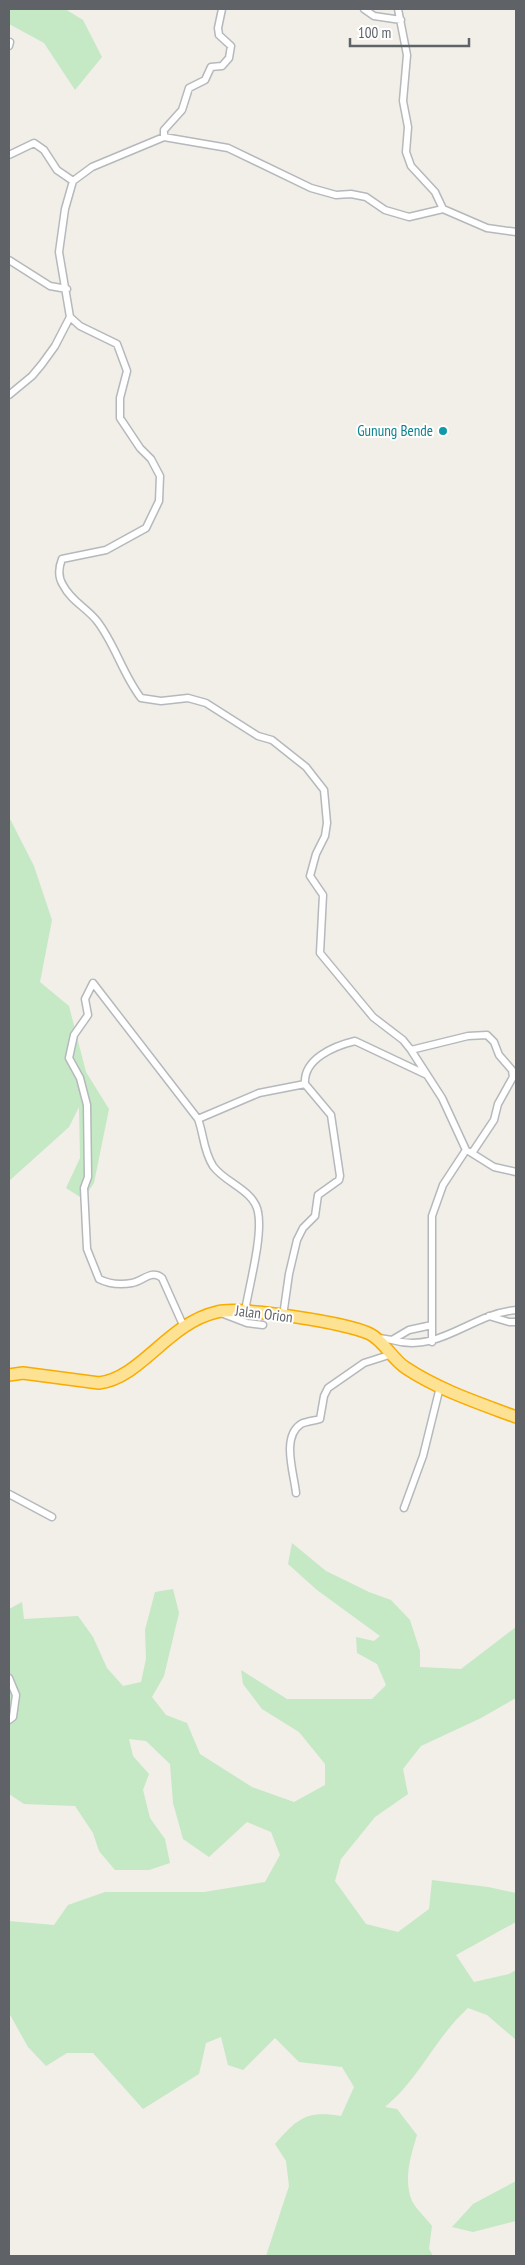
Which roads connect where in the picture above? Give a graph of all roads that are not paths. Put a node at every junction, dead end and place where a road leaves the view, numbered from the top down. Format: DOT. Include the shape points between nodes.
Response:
graph roads {
  1 [pos="222,9"];
  2 [pos="364,9"];
  3 [pos="398,9"];
  4 [pos="401,20"];
  5 [pos="164,137"];
  6 [pos="9,155"];
  7 [pos="73,181"];
  8 [pos="443,209"];
  9 [pos="516,232"];
  10 [pos="9,260"];
  11 [pos="67,289"];
  12 [pos="70,317"];
  13 [pos="9,395"];
  14 [pos="411,1050"];
  15 [pos="428,1076"];
  16 [pos="305,1084"];
  17 [pos="198,1119"];
  18 [pos="469,1151"];
  19 [pos="516,1172"];
  20 [pos="516,1310"];
  21 [pos="245,1311"];
  22 [pos="217,1312"];
  23 [pos="283,1316"];
  24 [pos="488,1316"];
  25 [pos="516,1322"];
  26 [pos="183,1325"];
  27 [pos="262,1325"];
  28 [pos="432,1325"];
  29 [pos="376,1338"];
  30 [pos="392,1340"];
  31 [pos="432,1342"];
  32 [pos="389,1355"];
  33 [pos="9,1375"];
  34 [pos="440,1387"];
  35 [pos="516,1418"];
  36 [pos="296,1493"];
  37 [pos="9,1494"];
  38 [pos="404,1508"];
  39 [pos="52,1517"];
  40 [pos="9,1678"];
  41 [pos="9,1720"];
  1 -- 5 [label="street" via="218,28 219,35 230,46 229,58 222,66 212,67 205,80 189,88 182,110 164,130"];
  2 -- 4 [label="street" via="374,16"];
  3 -- 4 [label="street"];
  4 -- 8 [label="street" via="407,54 403,100 408,127 406,152 411,166 435,192"];
  5 -- 7 [label="street" via="92,167"];
  5 -- 8 [label="street" via="228,148 311,188 336,195 366,197 385,210 410,217"];
  6 -- 7 [label="street" via="34,143 44,150 56,170"];
  7 -- 11 [label="street" via="59,252"];
  8 -- 9 [label="street" via="487,228"];
  10 -- 11 [label="street" via="50,286"];
  11 -- 12 [label="street"];
  12 -- 13 [label="street" via="42,364"];
  12 -- 14 [label="street" via="80,326 117,344 127,371 120,398 120,418 160,476 158,501 146,528 106,550 62,560 59,577 63,587 98,622 141,698 161,701 188,698 206,703 258,736 272,740 306,767 319,784 326,800 327,823 310,876 323,895 320,954 373,1016"];
  14 -- 15 [label="street"];
  14 -- 18 [label="street" via="468,1036 487,1035 512,1070 494,1120"];
  15 -- 16 [label="street" via="354,1041 319,1057 307,1069"];
  15 -- 18 [label="street"];
  16 -- 17 [label="street" via="259,1093"];
  16 -- 23 [label="street" via="331,1115 340,1176 318,1196 315,1216 297,1240"];
  17 -- 21 [label="street" via="202,1142 212,1164 250,1197 258,1211 256,1247"];
  17 -- 26 [label="street" via="93,983 85,999 88,1015 74,1035 69,1058 80,1078 87,1105 88,1177 84,1188 87,1249 99,1279 106,1282 132,1283 153,1274 162,1278"];
  18 -- 19 [label="street" via="494,1167"];
  18 -- 28 [label="street" via="443,1186 432,1216"];
  20 -- 24 [label="street"];
  21 -- 22 [label="highway, Jalan Orion"];
  21 -- 23 [label="highway, Jalan Orion"];
  22 -- 26 [label="highway, Jalan Orion"];
  22 -- 27 [label="street"];
  23 -- 29 [label="highway, Jalan Orion" via="360,1330"];
  24 -- 25 [label="street"];
  24 -- 31 [label="street"];
  26 -- 33 [label="highway, Jalan Orion" via="130,1370 108,1382 23,1373"];
  28 -- 30 [label="street" via="409,1330"];
  28 -- 31 [label="street"];
  29 -- 30 [label="street"];
  29 -- 32 [label="highway"];
  30 -- 31 [label="street"];
  32 -- 34 [label="highway"];
  32 -- 36 [label="street" via="364,1363 328,1388 320,1419 303,1423 293,1432 289,1449"];
  34 -- 35 [label="highway"];
  34 -- 38 [label="street" via="423,1456"];
  37 -- 39 [label="street"];
  40 -- 41 [label="street" via="16,1695 13,1717"];
}
